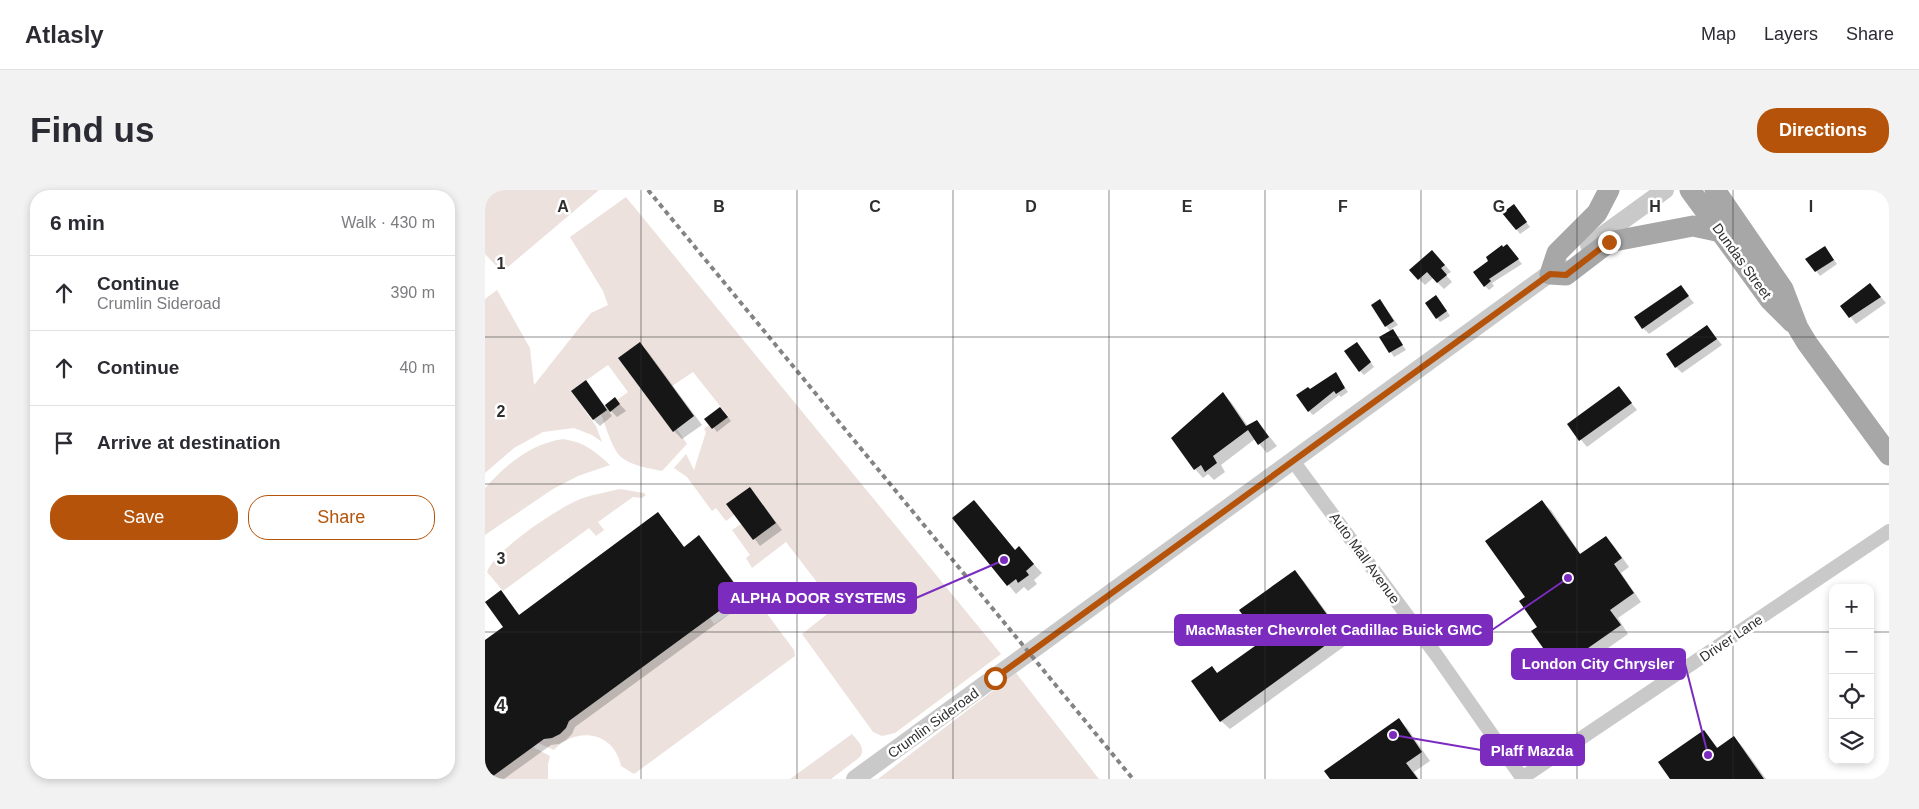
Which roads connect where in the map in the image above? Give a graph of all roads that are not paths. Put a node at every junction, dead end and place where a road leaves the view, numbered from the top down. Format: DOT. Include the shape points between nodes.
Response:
graph roads {
  1 [pos="1609,190"];
  2 [pos="1665,190"];
  3 [pos="1690,190"];
  4 [pos="1715,190"];
  5 [pos="1721,232"];
  6 [pos="1550,274"];
  7 [pos="1798,328"];
  8 [pos="1889,455"];
  9 [pos="1293,461"];
  10 [pos="1889,531"];
  11 [pos="1523,778"];
  12 [pos="855,779"];
  1 -- 6 [label="main road" via="1597,213 1557,253"];
  2 -- 6 [label="street, Crumlin Sideroad"];
  3 -- 5 [label="main road, Dundas Street"];
  4 -- 7 [label="main road, Dundas Street" via="1783,289"];
  5 -- 6 [label="main road" via="1693,226 1609,242 1566,275"];
  5 -- 7 [label="main road, Dundas Street" via="1770,300"];
  6 -- 9 [label="street, Crumlin Sideroad"];
  7 -- 8 [label="main road, Dundas Street"];
  9 -- 11 [label="street, Auto Mall Avenue"];
  9 -- 12 [label="street, Crumlin Sideroad"];
  10 -- 11 [label="street, Driver Lane"];
}
